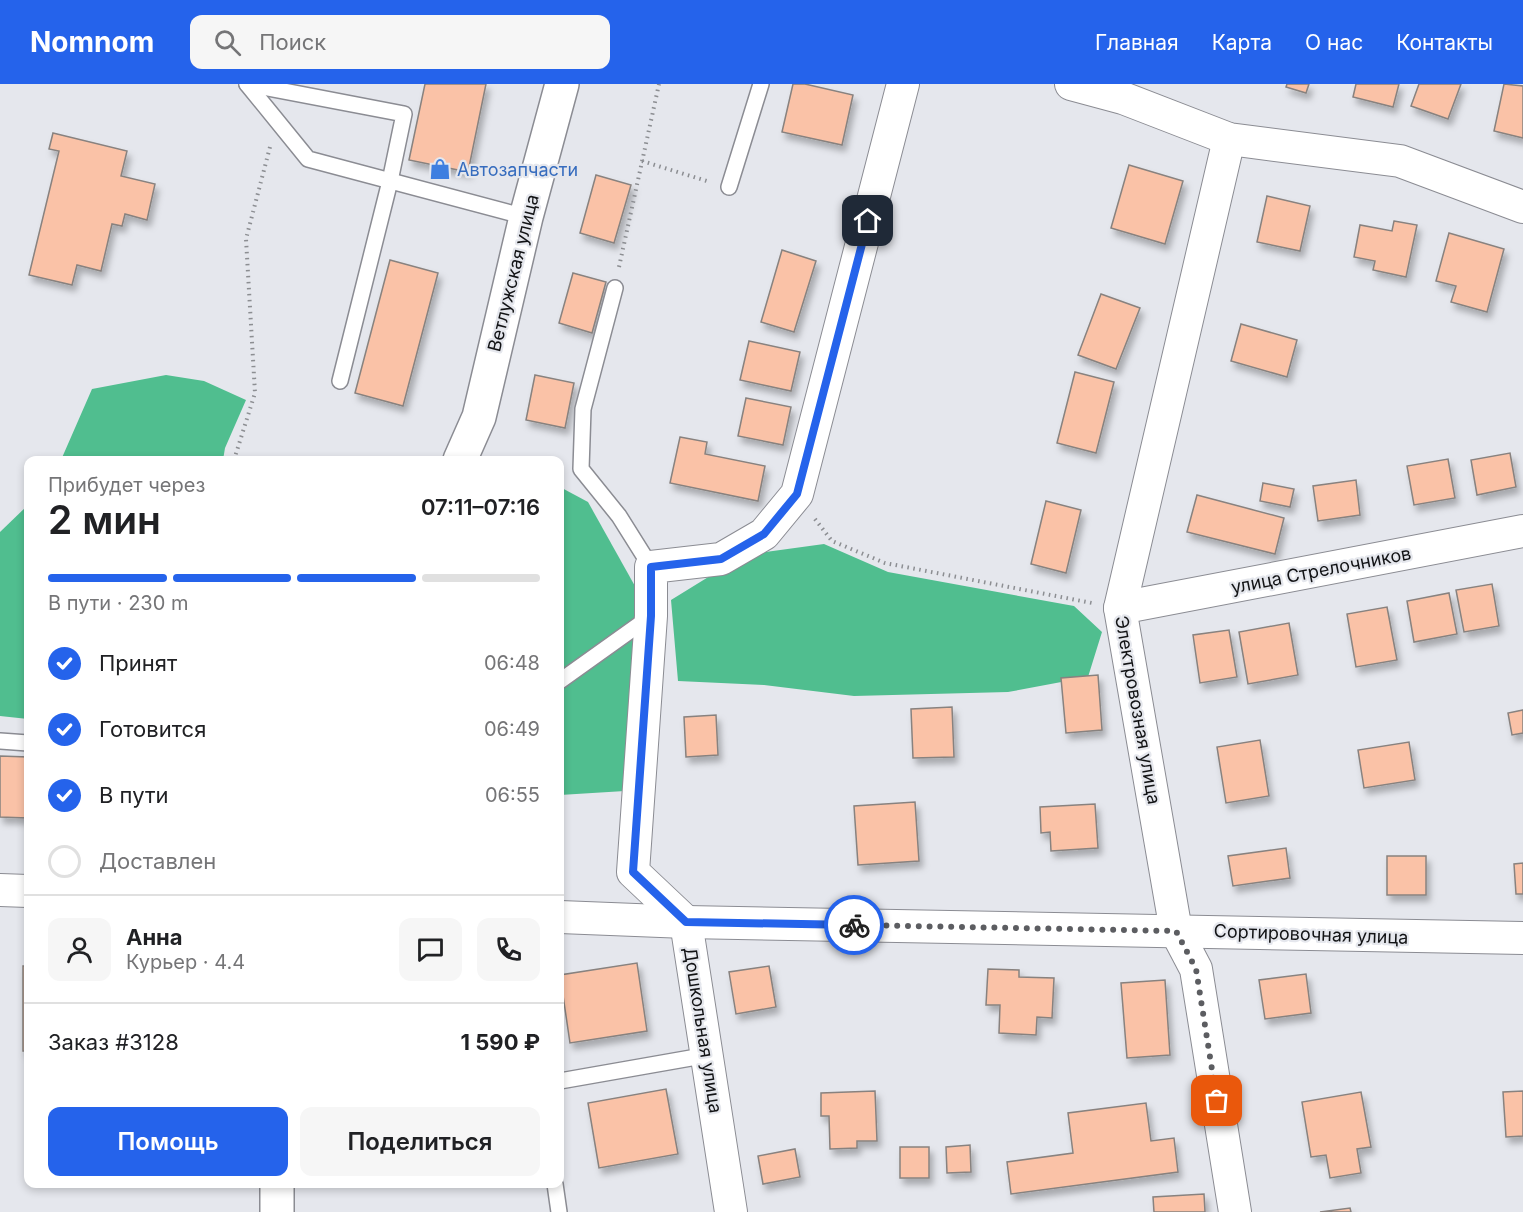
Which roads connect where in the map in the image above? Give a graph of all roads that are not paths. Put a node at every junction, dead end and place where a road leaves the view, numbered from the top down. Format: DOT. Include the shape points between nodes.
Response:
graph roads {
  1 [pos="247,84"];
  2 [pos="562,84"];
  3 [pos="761,84"];
  4 [pos="903,84"];
  5 [pos="1071,84"];
  6 [pos="1229,140"];
  7 [pos="390,181"];
  8 [pos="729,188"];
  9 [pos="1523,207"];
  10 [pos="526,217"];
  11 [pos="615,288"];
  12 [pos="340,381"];
  13 [pos="462,456"];
  14 [pos="1523,531"];
  15 [pos="651,567"];
  16 [pos="1120,608"];
  17 [pos="651,616"];
  18 [pos="564,678"];
  19 [pos="0,741"];
  20 [pos="24,743"];
  21 [pos="0,890"];
  22 [pos="24,891"];
  23 [pos="564,917"];
  24 [pos="686,922"];
  25 [pos="1176,931"];
  26 [pos="1523,938"];
  27 [pos="708,1055"];
  28 [pos="564,1080"];
  29 [pos="277,1188"];
  30 [pos="556,1188"];
  31 [pos="277,1212"];
  32 [pos="559,1212"];
  33 [pos="731,1212"];
  34 [pos="1235,1212"];
  1 -- 7 [label="lane" via="308,159"];
  1 -- 7 [label="lane" via="404,114"];
  2 -- 10 [label="main road, Ветлужская улица"];
  3 -- 8 [label="lane"];
  4 -- 15 [label="street" via="797,494 764,534 721,559"];
  5 -- 6 [label="street" via="1123,98"];
  6 -- 9 [label="street" via="1400,161"];
  6 -- 16 [label="street, Электровозная улица"];
  7 -- 10 [label="lane"];
  7 -- 12 [label="lane"];
  10 -- 13 [label="main road, Ветлужская улица" via="478,417"];
  11 -- 15 [label="lane" via="584,409 581,469 619,516"];
  14 -- 16 [label="street, улица Стрелочников"];
  15 -- 17 [label="street, Дошкольная улица"];
  16 -- 25 [label="street, Электровозная улица"];
  17 -- 18 [label="lane"];
  17 -- 24 [label="street, Дошкольная улица" via="633,872"];
  19 -- 20 [label="lane"];
  21 -- 22 [label="street"];
  23 -- 24 [label="street, Сортировочная улица"];
  24 -- 25 [label="street, Сортировочная улица"];
  24 -- 27 [label="street, Дошкольная улица"];
  25 -- 26 [label="street, Сортировочная улица"];
  25 -- 34 [label="street, Электровозная улица" via="1196,969"];
  27 -- 28 [label="lane"];
  27 -- 33 [label="street, Дошкольная улица"];
  29 -- 31 [label="main road"];
  30 -- 32 [label="lane"];
}
